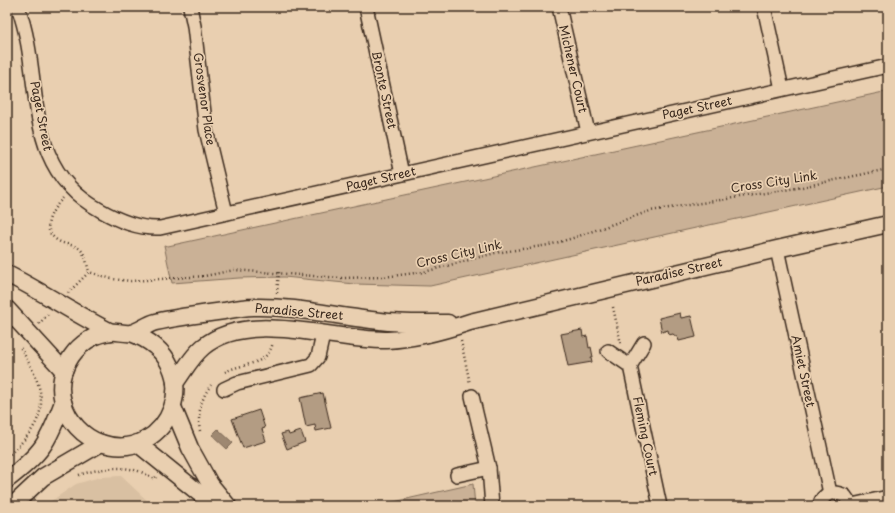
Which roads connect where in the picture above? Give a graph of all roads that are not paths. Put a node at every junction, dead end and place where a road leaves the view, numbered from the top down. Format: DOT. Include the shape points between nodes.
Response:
graph roads {
  1 [pos="18,7"];
  2 [pos="190,7"];
  3 [pos="366,7"];
  4 [pos="559,7"];
  5 [pos="764,7"];
  6 [pos="888,66"];
  7 [pos="782,89"];
  8 [pos="588,132"];
  9 [pos="402,174"];
  10 [pos="226,213"];
  11 [pos="888,224"];
  12 [pos="777,249"];
  13 [pos="7,274"];
  14 [pos="7,309"];
  15 [pos="470,322"];
  16 [pos="111,332"];
  17 [pos="131,333"];
  18 [pos="323,335"];
  19 [pos="644,343"];
  20 [pos="608,351"];
  21 [pos="630,366"];
  22 [pos="64,371"];
  23 [pos="175,383"];
  24 [pos="224,389"];
  25 [pos="472,396"];
  26 [pos="63,402"];
  27 [pos="173,407"];
  28 [pos="101,443"];
  29 [pos="137,443"];
  30 [pos="489,468"];
  31 [pos="457,475"];
  32 [pos="7,480"];
  33 [pos="830,493"];
  34 [pos="888,497"];
  35 [pos="12,506"];
  36 [pos="215,506"];
  37 [pos="228,506"];
  38 [pos="492,506"];
  39 [pos="660,506"];
  40 [pos="819,506"];
  41 [pos="852,506"];
  1 -- 10 [label="street, Paget Street" via="30,55 35,99 48,154 70,190 113,218 148,229"];
  2 -- 10 [label="street, Grosvenor Place" via="206,130"];
  3 -- 9 [label="street, Bronte Street"];
  4 -- 8 [label="street, Michener Court"];
  5 -- 7 [label="street"];
  6 -- 7 [label="street, Paget Street"];
  7 -- 8 [label="street, Paget Street"];
  8 -- 9 [label="street, Paget Street"];
  9 -- 10 [label="street, Paget Street"];
  11 -- 12 [label="street, Paradise Street"];
  12 -- 15 [label="street, Paradise Street"];
  12 -- 33 [label="street, Amiet Street"];
  13 -- 16 [label="street" via="38,290 78,316"];
  14 -- 22 [label="street"];
  15 -- 17 [label="street, Paradise Street" via="381,321 299,310 253,307 154,322"];
  15 -- 18 [label="street, Paradise Street" via="435,333 387,340"];
  16 -- 17 [label="street"];
  16 -- 22 [label="street" via="95,336 82,344 71,356"];
  17 -- 23 [label="street" via="146,338 158,348 168,360"];
  18 -- 23 [label="street, Paradise Street" via="274,329 238,330 204,347"];
  18 -- 24 [label="street, Paradise Street" via="318,356 311,365 243,381"];
  19 -- 21 [label="street"];
  20 -- 21 [label="street"];
  21 -- 39 [label="street, Fleming Court"];
  22 -- 26 [label="street" via="61,387"];
  23 -- 27 [label="street"];
  25 -- 30 [label="street"];
  26 -- 28 [label="street" via="71,420 84,434"];
  26 -- 32 [label="street" via="43,448"];
  27 -- 29 [label="street" via="161,427"];
  27 -- 37 [label="street" via="190,448 210,484"];
  28 -- 29 [label="street" via="119,446"];
  28 -- 35 [label="street" via="43,477"];
  29 -- 36 [label="street"];
  30 -- 31 [label="street"];
  30 -- 38 [label="street"];
  33 -- 40 [label="street" via="821,500"];
  33 -- 41 [label="street" via="845,496"];
  34 -- 41 [label="street"];
}
